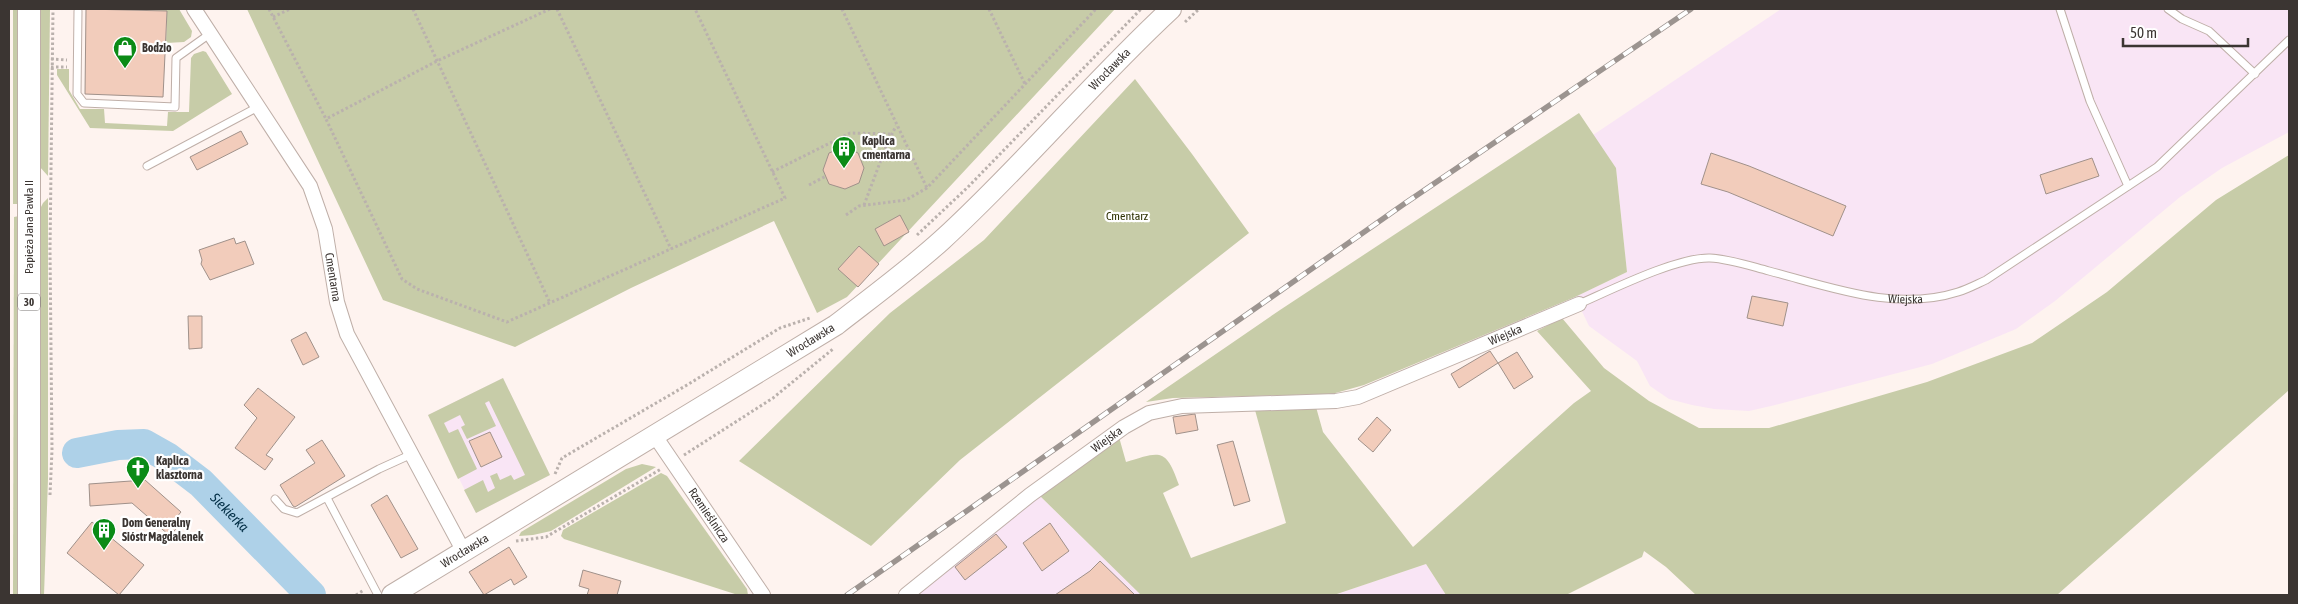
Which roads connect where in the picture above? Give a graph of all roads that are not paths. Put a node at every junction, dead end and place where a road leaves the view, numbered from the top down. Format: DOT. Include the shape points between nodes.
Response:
graph roads {
  1 [pos="29,9"];
  2 [pos="194,9"];
  3 [pos="1172,9"];
  4 [pos="2060,9"];
  5 [pos="2168,9"];
  6 [pos="78,11"];
  7 [pos="211,33"];
  8 [pos="2289,40"];
  9 [pos="2255,74"];
  10 [pos="258,108"];
  11 [pos="147,166"];
  12 [pos="2128,186"];
  13 [pos="1579,304"];
  14 [pos="654,436"];
  15 [pos="412,454"];
  16 [pos="327,498"];
  17 [pos="275,499"];
  18 [pos="464,552"];
  19 [pos="29,595"];
  20 [pos="378,595"];
  21 [pos="392,595"];
  22 [pos="764,595"];
  23 [pos="906,595"];
  1 -- 19 [label="main road, Papieża Jana Pawła II / 30"];
  2 -- 7 [label="street, Cmentarna"];
  3 -- 14 [label="main road, Wrocławska" via="1129,48 983,200 899,277 836,326"];
  4 -- 12 [label="lane" via="2090,101"];
  5 -- 9 [label="lane" via="2209,32"];
  6 -- 7 [label="lane" via="77,94 84,104 176,107 176,58"];
  7 -- 10 [label="street, Cmentarna"];
  8 -- 9 [label="lane, Wiejska"];
  9 -- 12 [label="lane, Wiejska" via="2157,167"];
  10 -- 11 [label="lane"];
  10 -- 15 [label="street, Cmentarna" via="310,186 325,229 342,321"];
  12 -- 13 [label="lane, Wiejska" via="1986,280 1942,296 1918,300 1854,294 1736,262 1709,258 1657,271"];
  13 -- 23 [label="street, Wiejska" via="1358,397 1336,402 1182,406 1138,417 1030,495"];
  14 -- 18 [label="main road, Wrocławska"];
  14 -- 22 [label="street, Rzemieślnicza"];
  15 -- 16 [label="lane"];
  15 -- 18 [label="street, Cmentarna"];
  16 -- 17 [label="lane" via="297,513 284,509"];
  16 -- 20 [label="lane"];
  18 -- 21 [label="main road, Wrocławska"];
}
